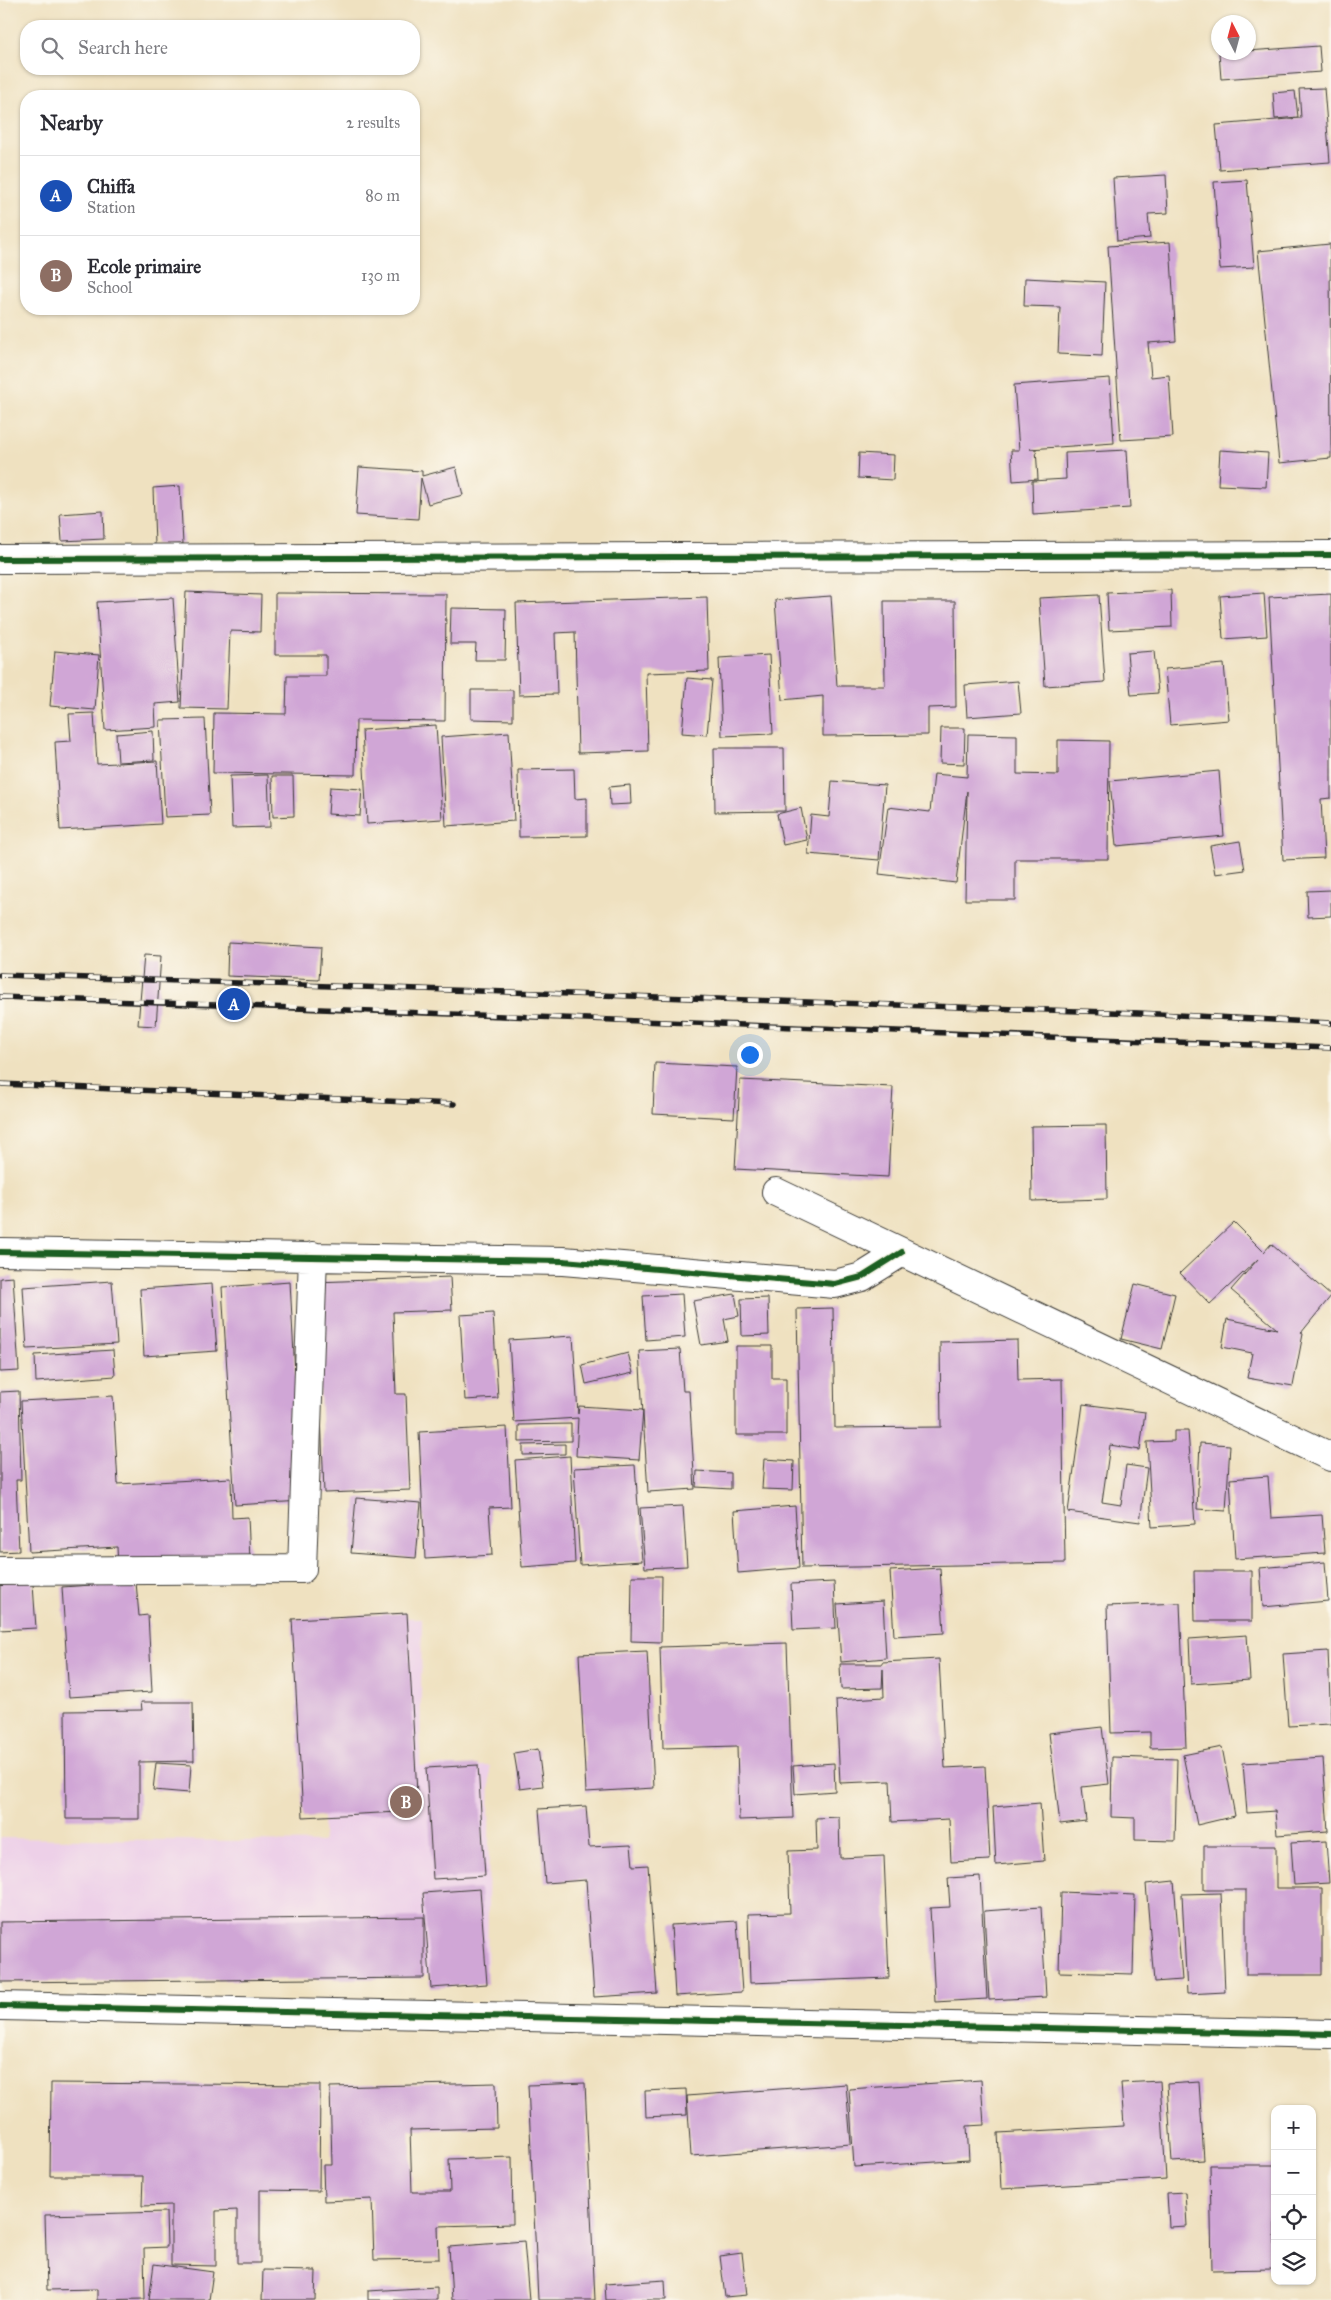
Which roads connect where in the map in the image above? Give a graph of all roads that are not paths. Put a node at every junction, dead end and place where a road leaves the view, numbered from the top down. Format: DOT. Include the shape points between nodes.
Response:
graph roads {
  1 [pos="1331,555"];
  2 [pos="0,559"];
  3 [pos="776,1192"];
  4 [pos="0,1252"];
  5 [pos="902,1252"];
  6 [pos="313,1256"];
  7 [pos="1331,1457"];
  8 [pos="0,1571"];
  9 [pos="0,2006"];
  10 [pos="1331,2034"];
  1 -- 2 [label="street"];
  3 -- 5 [label="street"];
  4 -- 6 [label="street"];
  5 -- 6 [label="street" via="862,1277 835,1284 563,1261"];
  5 -- 7 [label="street"];
  6 -- 8 [label="street" via="302,1569"];
  9 -- 10 [label="street"];
}
